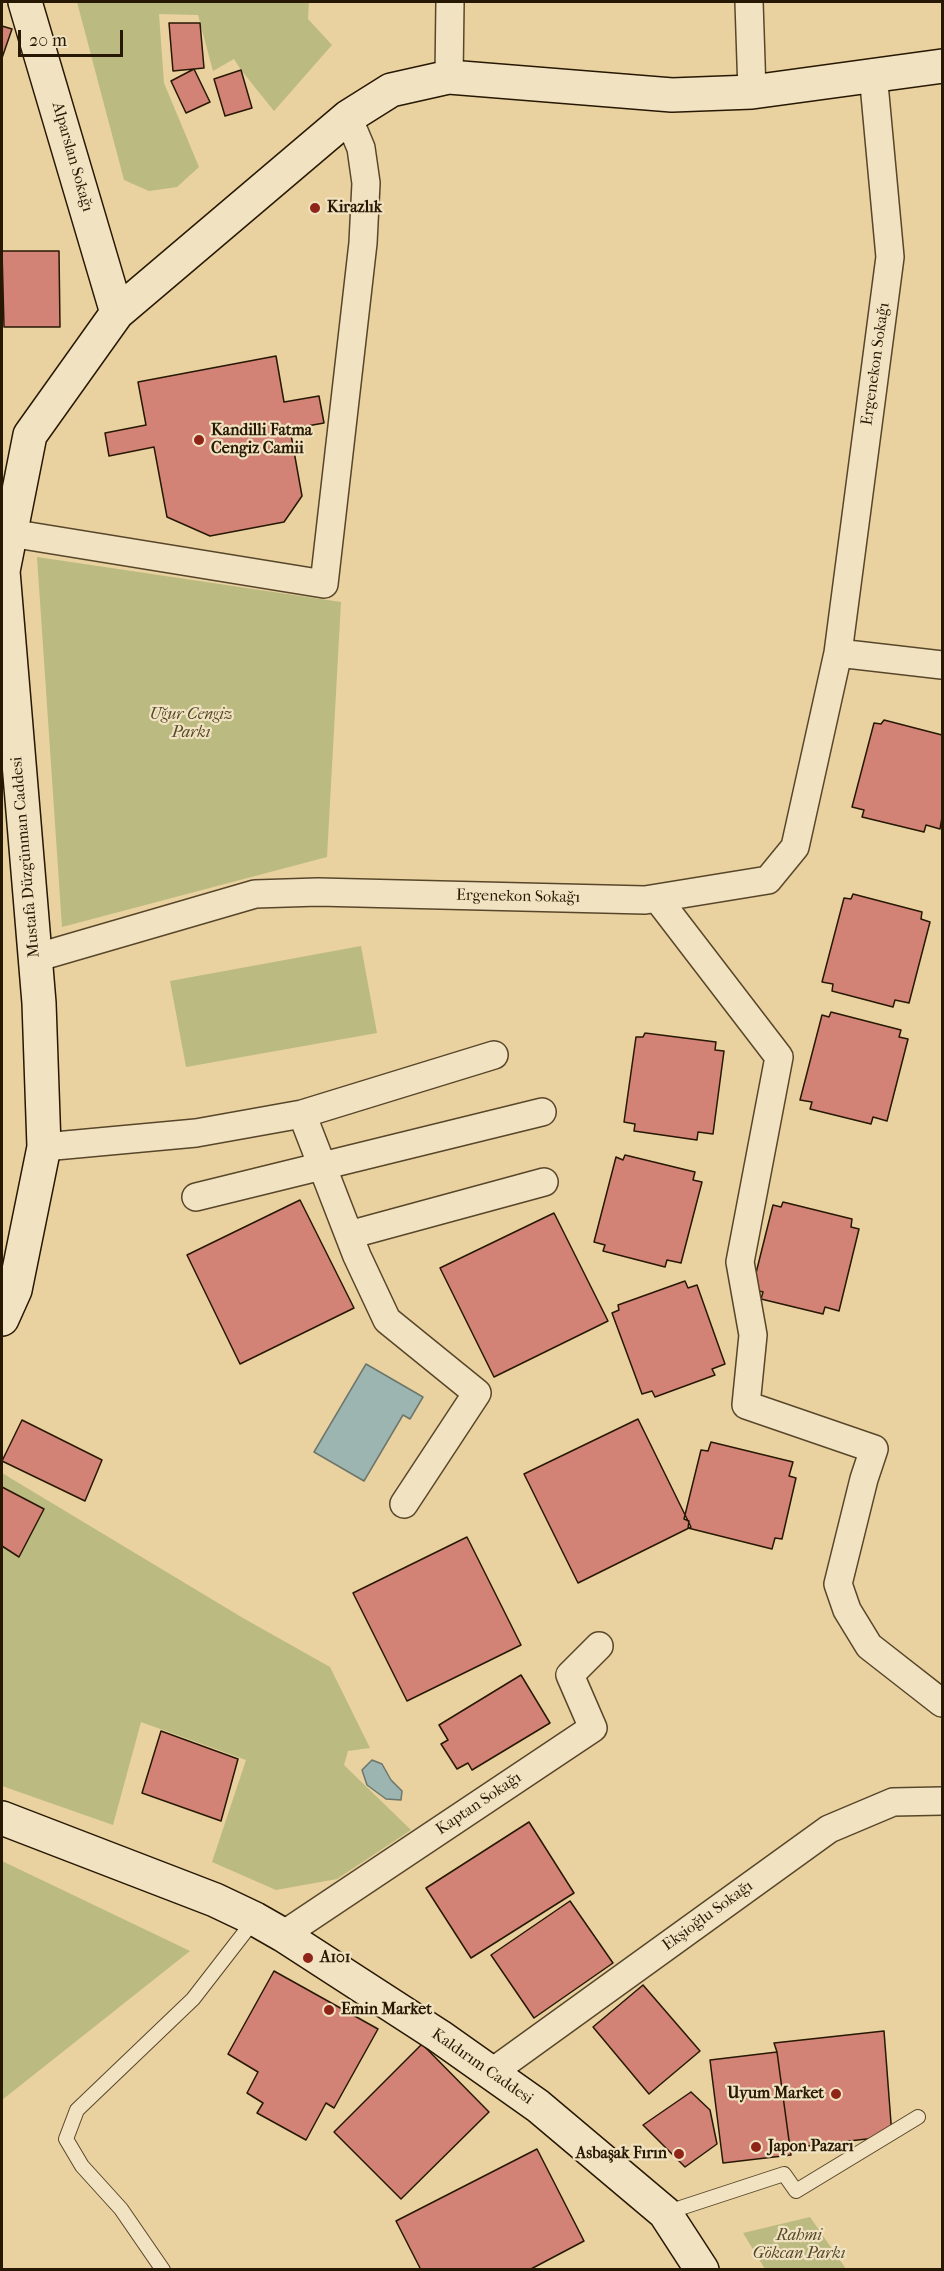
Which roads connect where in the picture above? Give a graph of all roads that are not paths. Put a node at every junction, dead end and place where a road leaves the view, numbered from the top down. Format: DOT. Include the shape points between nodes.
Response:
graph roads {
  1 [pos="25,2"];
  2 [pos="450,2"];
  3 [pos="749,2"];
  4 [pos="942,66"];
  5 [pos="873,74"];
  6 [pos="449,77"];
  7 [pos="752,92"];
  8 [pos="348,117"];
  9 [pos="117,313"];
  10 [pos="10,533"];
  11 [pos="4,631"];
  12 [pos="838,653"];
  13 [pos="942,665"];
  14 [pos="657,898"];
  15 [pos="35,958"];
  16 [pos="494,1055"];
  17 [pos="542,1112"];
  18 [pos="302,1114"];
  19 [pos="44,1147"];
  20 [pos="322,1166"];
  21 [pos="544,1182"];
  22 [pos="196,1197"];
  23 [pos="349,1235"];
  24 [pos="6,1298"];
  25 [pos="404,1504"];
  26 [pos="599,1646"];
  27 [pos="942,1703"];
  28 [pos="942,1801"];
  29 [pos="2,1818"];
  30 [pos="269,1927"];
  31 [pos="491,2073"];
  32 [pos="918,2117"];
  33 [pos="665,2213"];
  34 [pos="700,2267"];
  35 [pos="163,2270"];
  1 -- 9 [label="street, Alparslan Sokağı"];
  2 -- 6 [label="street"];
  3 -- 7 [label="street"];
  4 -- 5 [label="street, Mustafa Düzgünman Caddesi"];
  5 -- 7 [label="street, Mustafa Düzgünman Caddesi"];
  5 -- 12 [label="street, Ergenekon Sokağı" via="890,257"];
  6 -- 7 [label="street, Mustafa Düzgünman Caddesi" via="672,95"];
  6 -- 8 [label="street, Mustafa Düzgünman Caddesi" via="391,90"];
  8 -- 9 [label="street, Mustafa Düzgünman Caddesi"];
  8 -- 10 [label="street" via="361,148 366,183 363,243 324,584"];
  9 -- 10 [label="street, Mustafa Düzgünman Caddesi" via="30,435"];
  10 -- 11 [label="street, Mustafa Düzgünman Caddesi" via="3,571"];
  11 -- 15 [label="street, Mustafa Düzgünman Caddesi"];
  12 -- 13 [label="street"];
  12 -- 14 [label="street, Ergenekon Sokağı" via="795,848 768,880"];
  14 -- 15 [label="street, Ergenekon Sokağı" via="255,894"];
  14 -- 27 [label="street" via="779,1057 740,1262 753,1335 746,1405 874,1449 838,1584 846,1610 869,1646"];
  15 -- 19 [label="street, Mustafa Düzgünman Caddesi"];
  16 -- 18 [label="street"];
  17 -- 20 [label="street"];
  18 -- 19 [label="street" via="195,1133"];
  18 -- 20 [label="street"];
  19 -- 24 [label="street, Mustafa Düzgünman Caddesi"];
  20 -- 22 [label="street"];
  20 -- 23 [label="street"];
  21 -- 23 [label="street"];
  23 -- 25 [label="street" via="387,1320 477,1393"];
  26 -- 30 [label="street, Kaptan Sokağı" via="570,1675 593,1728"];
  28 -- 31 [label="street, Ekşioğlu Sokağı" via="893,1802 829,1829"];
  29 -- 30 [label="street, Kaldırım Caddesi" via="215,1900"];
  30 -- 31 [label="street, Kaldırım Caddesi"];
  30 -- 35 [label="lane" via="77,2110 66,2139 82,2166 120,2209"];
  31 -- 33 [label="street, Kaldırım Caddesi" via="538,2106"];
  32 -- 33 [label="lane" via="795,2191 784,2174"];
  33 -- 34 [label="street, Kaldırım Caddesi"];
}
